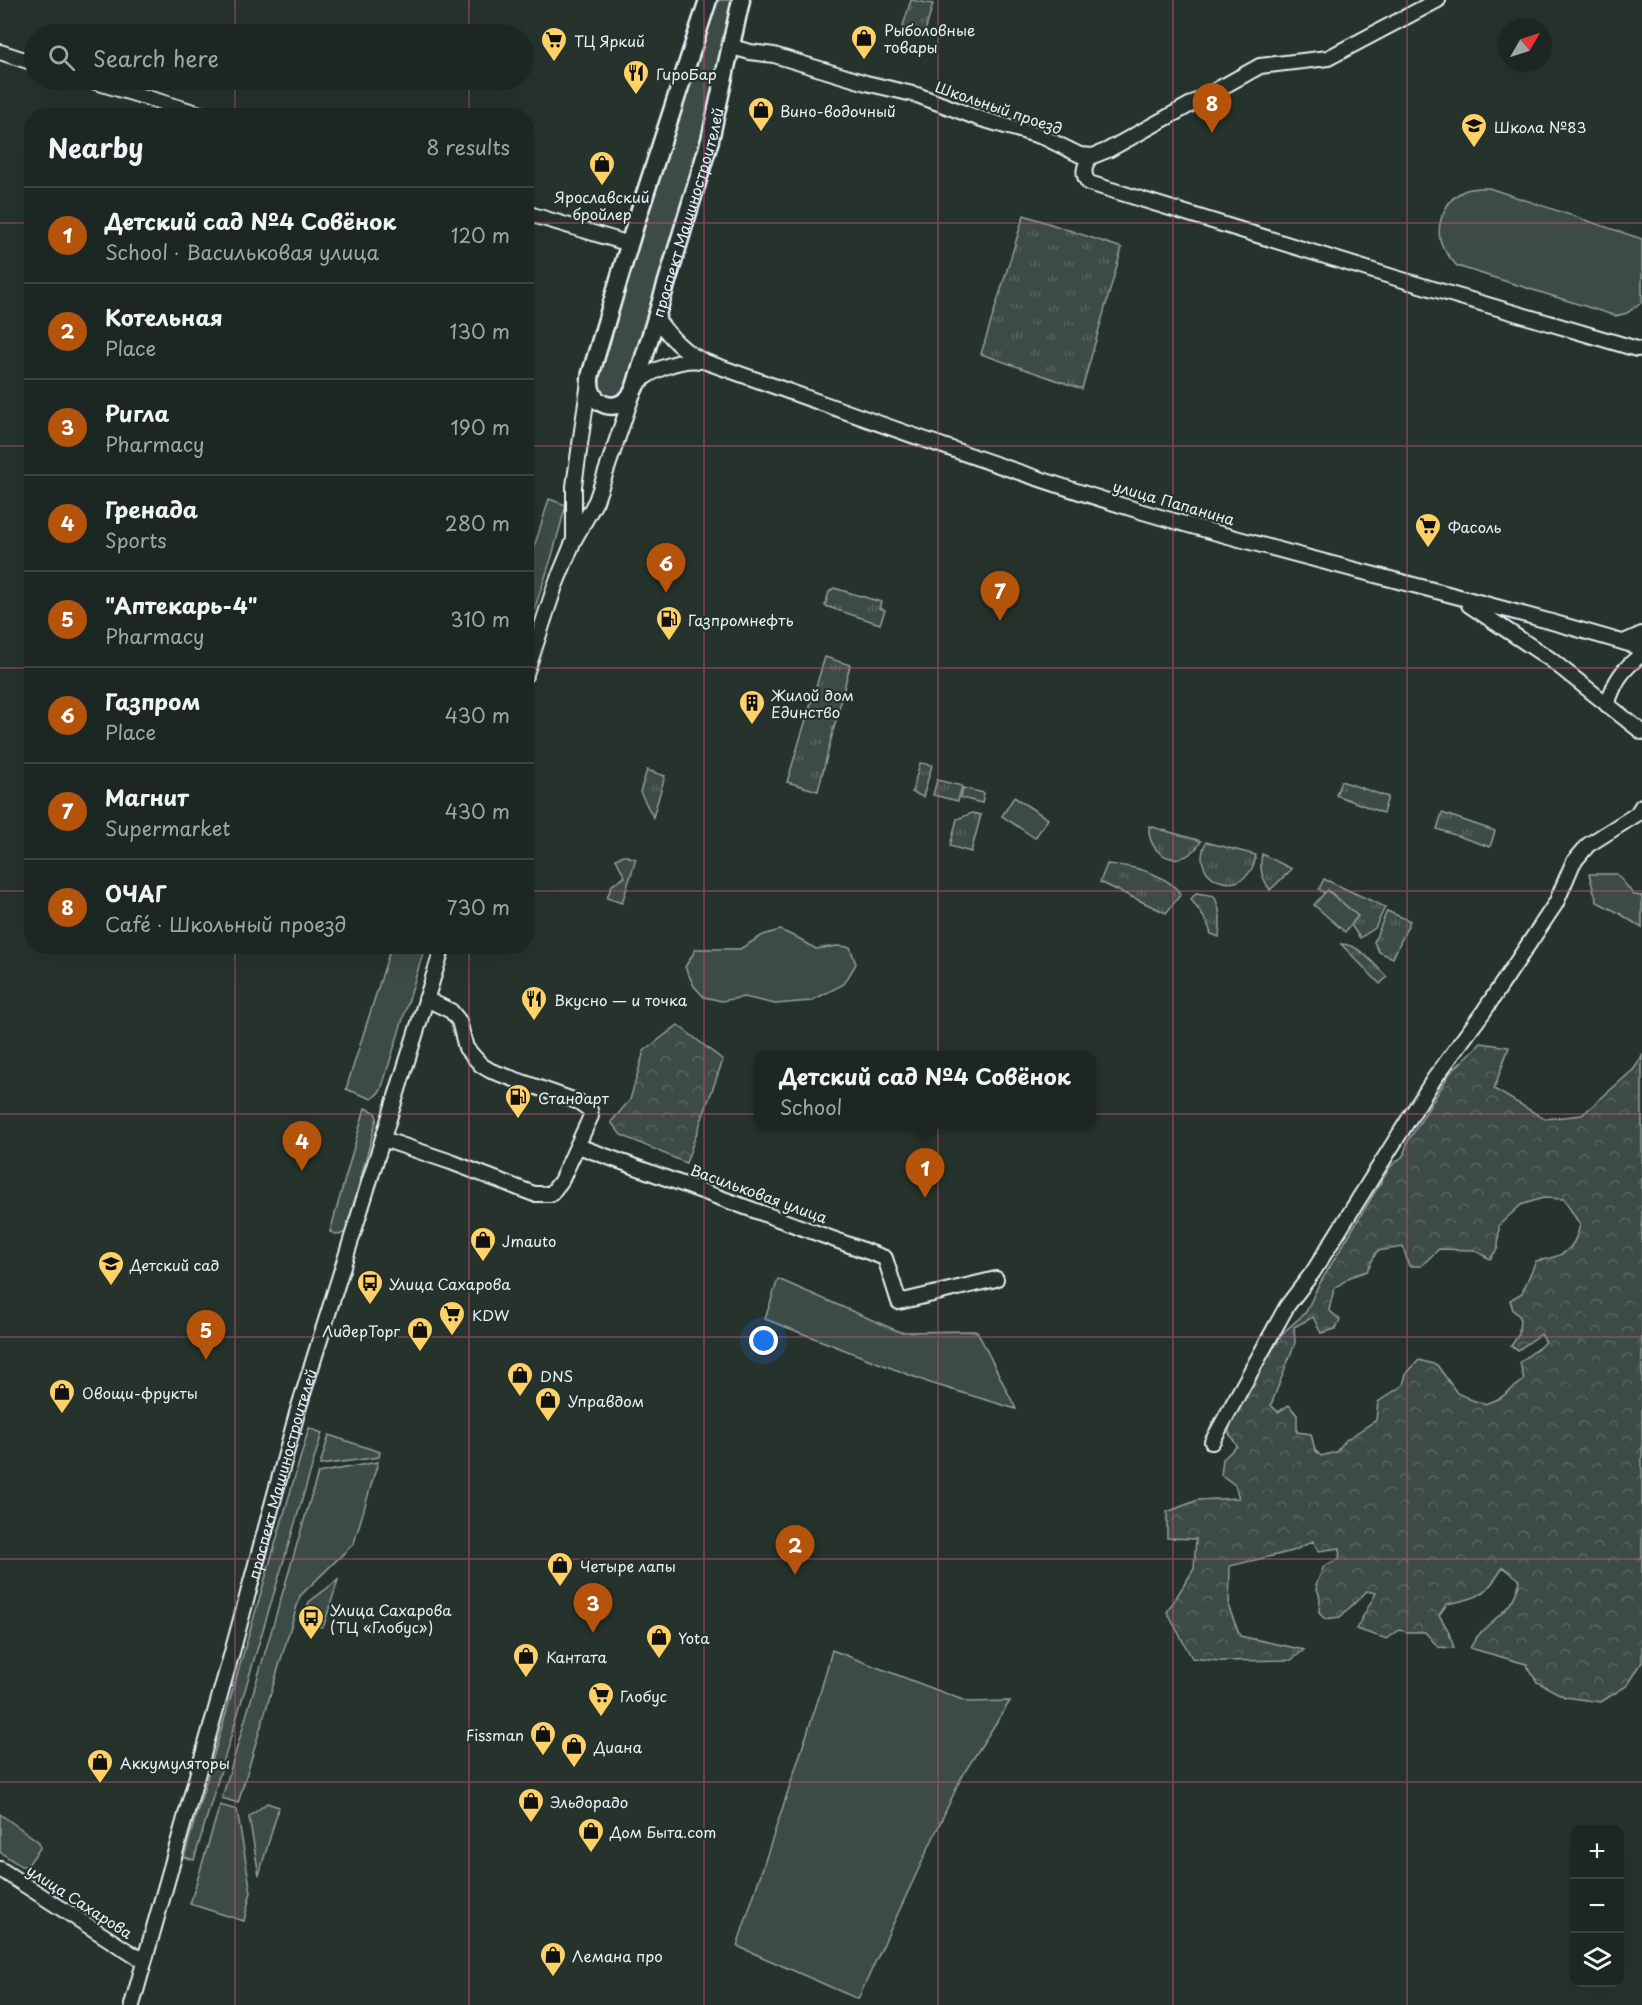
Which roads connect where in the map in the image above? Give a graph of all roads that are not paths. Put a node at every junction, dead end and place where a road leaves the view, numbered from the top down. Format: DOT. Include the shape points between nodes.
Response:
graph roads {
  1 [pos="708,0"];
  2 [pos="741,0"];
  3 [pos="1438,0"];
  4 [pos="732,47"];
  5 [pos="0,52"];
  6 [pos="24,60"];
  7 [pos="122,90"];
  8 [pos="181,108"];
  9 [pos="1090,156"];
  10 [pos="534,215"];
  11 [pos="630,244"];
  12 [pos="656,318"];
  13 [pos="1637,349"];
  14 [pos="706,362"];
  15 [pos="590,378"];
  16 [pos="635,387"];
  17 [pos="574,540"];
  18 [pos="1460,598"];
  19 [pos="1642,634"];
  20 [pos="1624,642"];
  21 [pos="1642,648"];
  22 [pos="534,649"];
  23 [pos="1642,654"];
  24 [pos="1607,705"];
  25 [pos="1642,732"];
  26 [pos="1642,806"];
  27 [pos="440,954"];
  28 [pos="426,999"];
  29 [pos="383,1139"];
  30 [pos="578,1146"];
  31 [pos="996,1280"];
  32 [pos="1212,1442"];
  33 [pos="0,1869"];
  34 [pos="143,1961"];
  35 [pos="132,2005"];
  1 -- 11 [label="main road, проспект Машиностроителей"];
  2 -- 4 [label="main road, проспект Машиностроителей"];
  3 -- 9 [label="street" via="1328,57 1260,66 1108,150"];
  4 -- 9 [label="street, Школьный проезд" via="917,95"];
  4 -- 12 [label="main road, проспект Машиностроителей" via="710,140"];
  5 -- 6 [label="street"];
  7 -- 8 [label="street"];
  9 -- 13 [label="street" via="1084,170 1089,183"];
  10 -- 11 [label="street"];
  11 -- 15 [label="main road, проспект Машиностроителей"];
  12 -- 14 [label="street, улица Папанина" via="684,350"];
  12 -- 16 [label="main road, проспект Машиностроителей"];
  14 -- 16 [label="street, улица Папанина" via="689,360 656,371"];
  14 -- 18 [label="street, улица Папанина" via="947,448 1143,511"];
  15 -- 16 [label="main road" via="591,392 605,404 623,403"];
  15 -- 17 [label="street, проспект Машиностроителей" via="574,486"];
  16 -- 17 [label="street, проспект Машиностроителей" via="596,501"];
  17 -- 22 [label="street, проспект Машиностроителей"];
  18 -- 20 [label="street, улица Папанина"];
  18 -- 24 [label="street" via="1550,659"];
  19 -- 20 [label="street"];
  20 -- 21 [label="street, улица Папанина"];
  23 -- 24 [label="street" via="1624,669"];
  24 -- 25 [label="street"];
  26 -- 32 [label="street" via="1637,814 1588,845 1573,864 1556,903 1434,1079 1313,1272 1287,1305"];
  27 -- 28 [label="street, проспект Машиностроителей"];
  28 -- 29 [label="street, проспект Машиностроителей"];
  28 -- 30 [label="street" via="451,1011 459,1022 466,1048 481,1065 590,1110"];
  29 -- 30 [label="street" via="534,1194 551,1194"];
  29 -- 34 [label="street, проспект Машиностроителей" via="297,1413 162,1905"];
  30 -- 31 [label="street, Васильковая улица" via="885,1258 899,1302"];
  33 -- 34 [label="street, улица Сахарова"];
  34 -- 35 [label="street, проспект Машиностроителей"];
}
